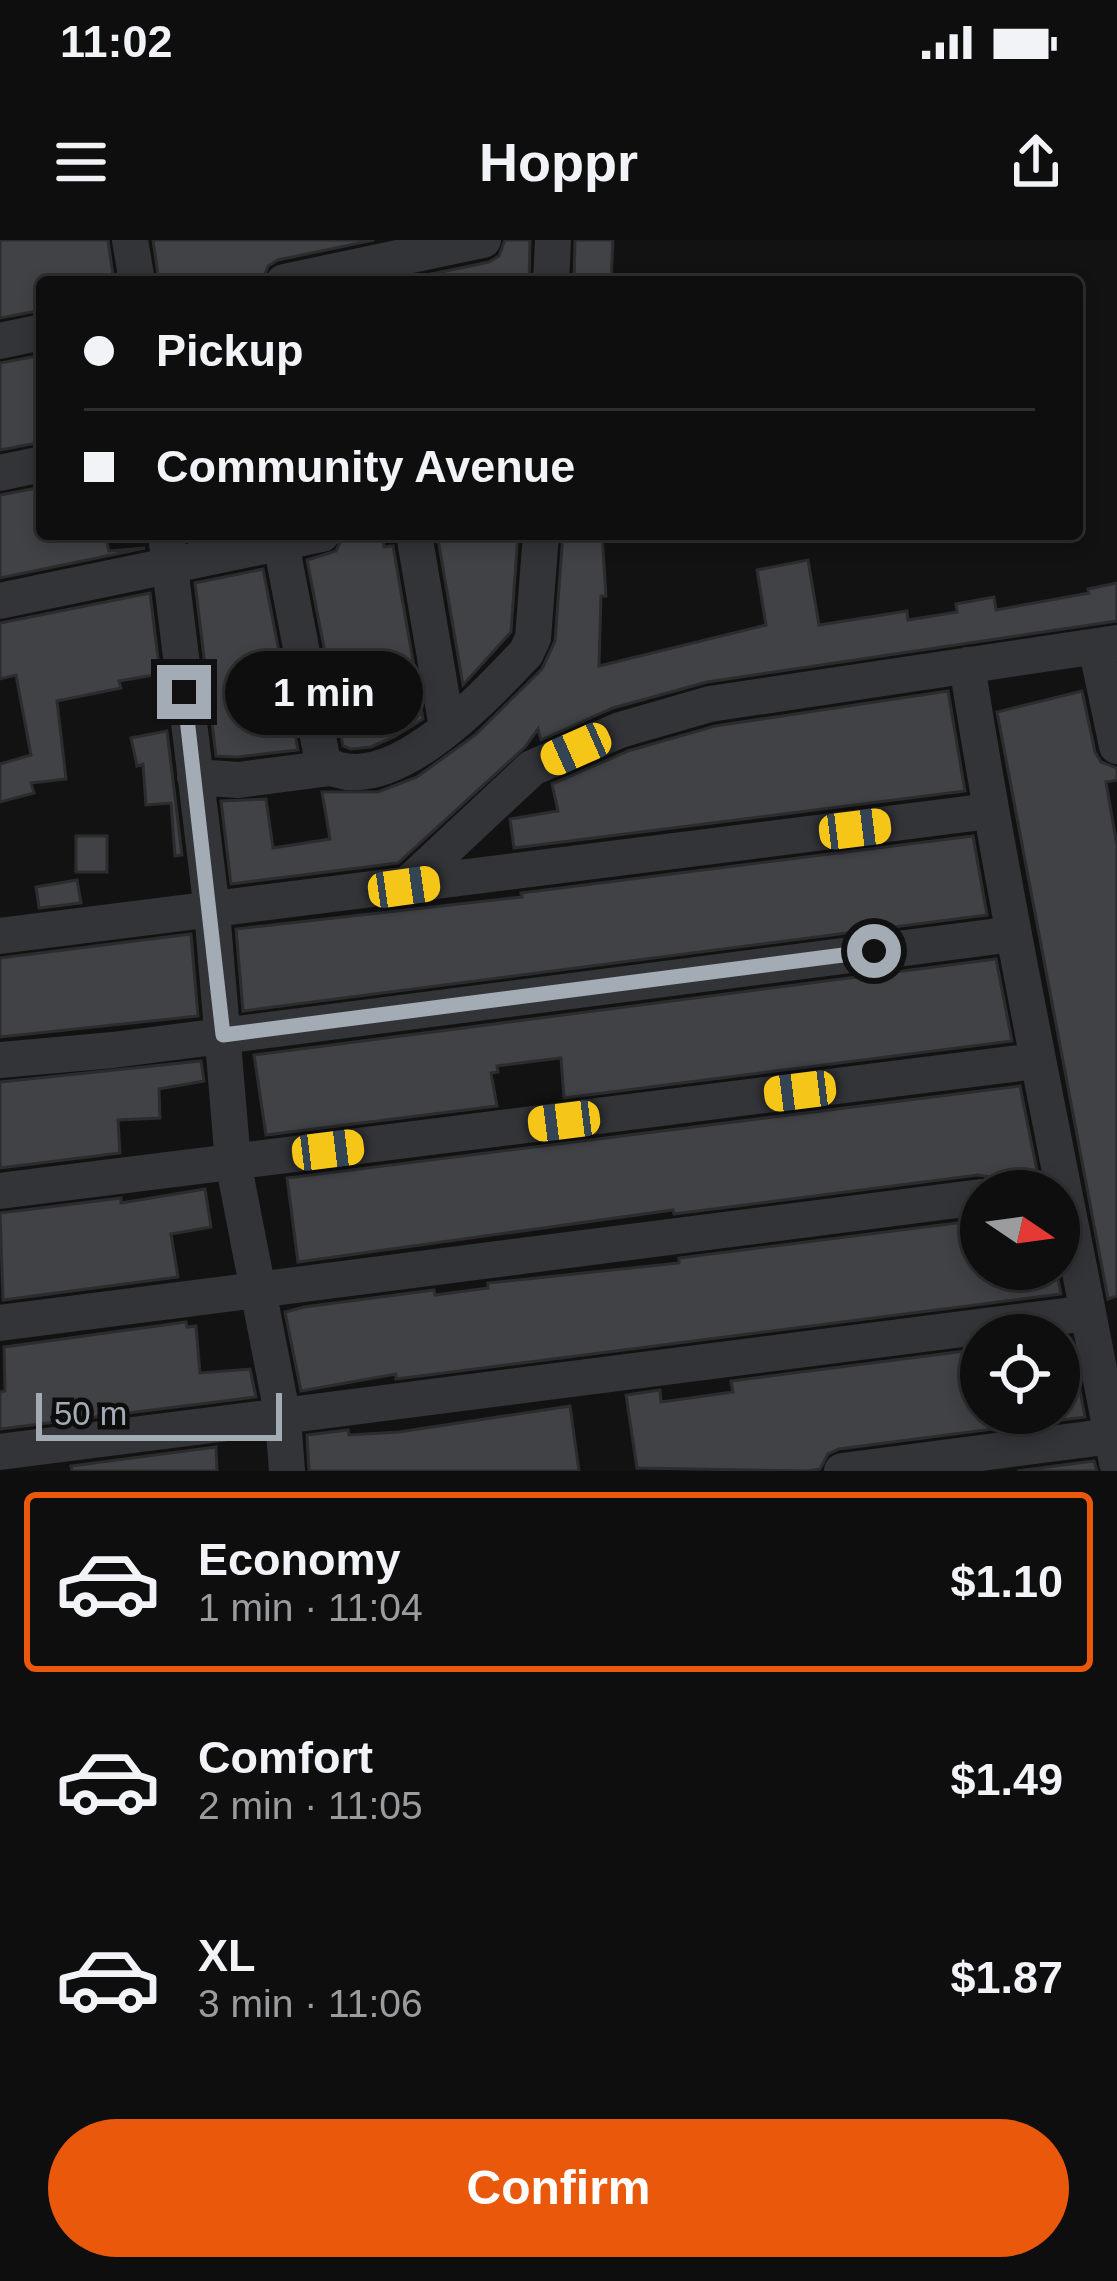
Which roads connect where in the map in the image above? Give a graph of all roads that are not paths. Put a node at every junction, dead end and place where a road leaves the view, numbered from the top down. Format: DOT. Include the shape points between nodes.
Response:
graph roads {
  1 [pos="130,240"];
  2 [pos="483,240"];
  3 [pos="553,240"];
  4 [pos="136,276"];
  5 [pos="312,276"];
  6 [pos="551,276"];
  7 [pos="36,333"];
  8 [pos="0,341"];
  9 [pos="36,465"];
  10 [pos="0,473"];
  11 [pos="291,540"];
  12 [pos="415,540"];
  13 [pos="541,540"];
  14 [pos="281,542"];
  15 [pos="167,550"];
  16 [pos="0,601"];
  17 [pos="1106,644"];
  18 [pos="967,665"];
  19 [pos="447,728"];
  20 [pos="1117,746"];
  21 [pos="330,768"];
  22 [pos="195,777"];
  23 [pos="990,812"];
  24 [pos="404,887"];
  25 [pos="212,911"];
  26 [pos="1014,934"];
  27 [pos="0,936"];
  28 [pos="223,1035"];
  29 [pos="0,1060"];
  30 [pos="1036,1061"];
  31 [pos="233,1162"];
  32 [pos="1046,1170"];
  33 [pos="0,1191"];
  34 [pos="960,1200"];
  35 [pos="1080,1287"];
  36 [pos="259,1289"];
  37 [pos="1088,1312"];
  38 [pos="0,1323"];
  39 [pos="283,1418"];
  40 [pos="1114,1450"];
  41 [pos="0,1452"];
  42 [pos="287,1471"];
  43 [pos="842,1471"];
  1 -- 4 [label="street"];
  2 -- 5 [label="street"];
  3 -- 6 [label="street"];
  7 -- 8 [label="street"];
  9 -- 10 [label="street"];
  11 -- 14 [label="street"];
  12 -- 19 [label="street"];
  13 -- 19 [label="street" via="526,653"];
  14 -- 15 [label="street"];
  14 -- 21 [label="street" via="322,763"];
  15 -- 16 [label="street"];
  15 -- 22 [label="street"];
  17 -- 18 [label="street"];
  17 -- 20 [label="street"];
  18 -- 23 [label="street"];
  18 -- 24 [label="street" via="710,704 620,730 532,768"];
  19 -- 21 [label="street" via="428,746 355,775"];
  21 -- 22 [label="street"];
  22 -- 25 [label="street"];
  23 -- 24 [label="street"];
  23 -- 26 [label="street"];
  24 -- 25 [label="street"];
  25 -- 27 [label="street"];
  25 -- 28 [label="street"];
  26 -- 28 [label="street"];
  26 -- 30 [label="street"];
  28 -- 29 [label="street"];
  28 -- 31 [label="street"];
  30 -- 31 [label="street"];
  30 -- 32 [label="street"];
  31 -- 33 [label="street"];
  31 -- 36 [label="street"];
  34 -- 36 [label="street"];
  35 -- 37 [label="street"];
  36 -- 38 [label="street"];
  36 -- 39 [label="street"];
  37 -- 39 [label="street"];
  37 -- 40 [label="street"];
  39 -- 41 [label="street"];
  39 -- 42 [label="street"];
  40 -- 43 [label="street"];
}
